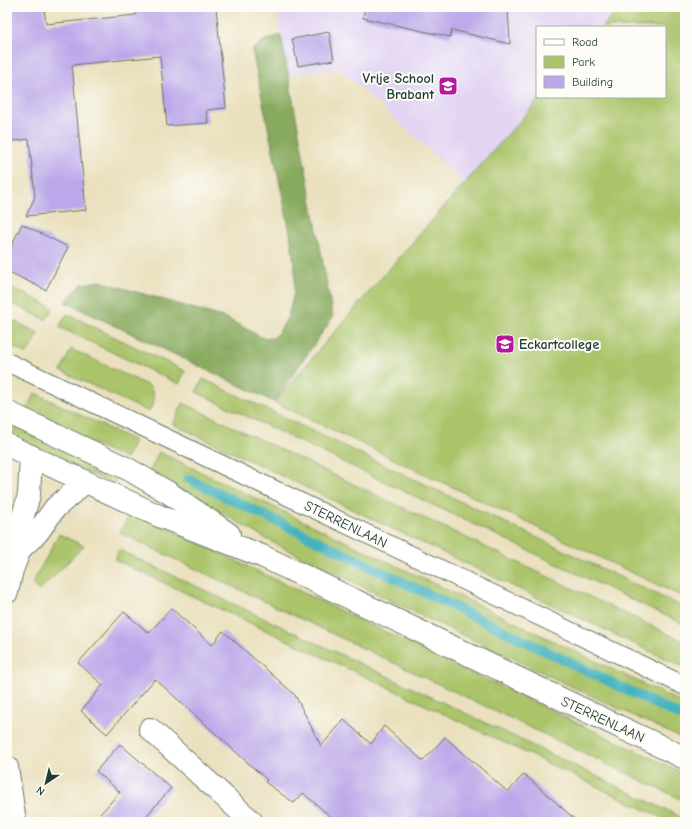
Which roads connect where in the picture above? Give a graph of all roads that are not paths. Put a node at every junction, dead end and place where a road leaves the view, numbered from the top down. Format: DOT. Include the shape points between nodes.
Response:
graph roads {
  1 [pos="7,362"];
  2 [pos="7,412"];
  3 [pos="7,445"];
  4 [pos="30,456"];
  5 [pos="85,482"];
  6 [pos="20,549"];
  7 [pos="262,556"];
  8 [pos="7,592"];
  9 [pos="685,686"];
  10 [pos="150,729"];
  11 [pos="685,758"];
  12 [pos="7,767"];
  13 [pos="16,822"];
  14 [pos="252,822"];
  1 -- 9 [label="lane, STERRENLAAN"];
  2 -- 7 [label="main road, STERRENLAAN" via="128,469 169,493"];
  3 -- 4 [label="main road, STERRENLAAN"];
  4 -- 5 [label="main road, STERRENLAAN"];
  4 -- 6 [label="main road" via="29,495 21,523"];
  5 -- 6 [label="main road" via="55,508 38,532"];
  5 -- 7 [label="main road, STERRENLAAN" via="159,516"];
  6 -- 8 [label="main road"];
  7 -- 11 [label="main road, STERRENLAAN"];
  10 -- 14 [label="main road"];
  12 -- 13 [label="main road"];
}
